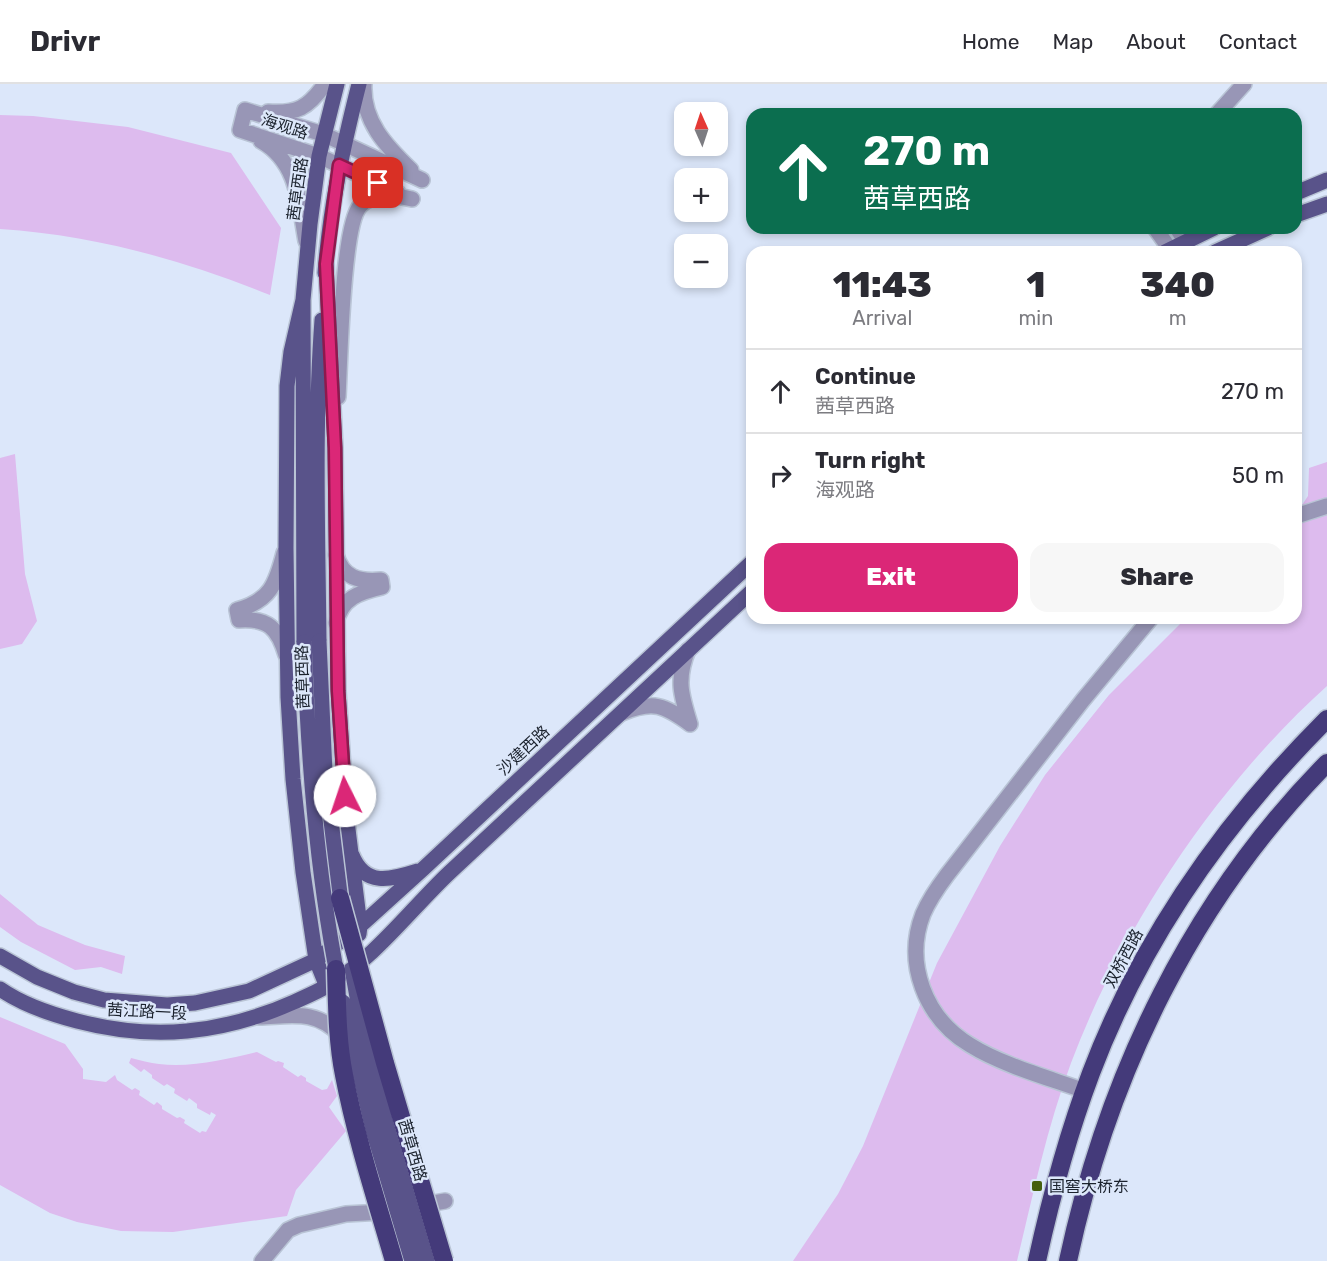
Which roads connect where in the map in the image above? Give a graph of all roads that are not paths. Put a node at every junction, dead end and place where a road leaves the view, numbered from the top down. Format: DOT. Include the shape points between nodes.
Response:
graph roads {
  1 [pos="325,84"];
  2 [pos="337,84"];
  3 [pos="362,84"];
  4 [pos="1244,84"];
  5 [pos="1223,108"];
  6 [pos="246,110"];
  7 [pos="240,130"];
  8 [pos="323,134"];
  9 [pos="344,143"];
  10 [pos="319,156"];
  11 [pos="339,165"];
  12 [pos="422,180"];
  13 [pos="1327,180"];
  14 [pos="1302,190"];
  15 [pos="412,199"];
  16 [pos="1327,204"];
  17 [pos="1302,213"];
  18 [pos="1205,234"];
  19 [pos="1255,234"];
  20 [pos="1187,246"];
  21 [pos="1228,246"];
  22 [pos="307,249"];
  23 [pos="326,264"];
  24 [pos="303,300"];
  25 [pos="335,448"];
  26 [pos="1327,506"];
  27 [pos="1302,514"];
  28 [pos="286,548"];
  29 [pos="336,555"];
  30 [pos="746,568"];
  31 [pos="746,597"];
  32 [pos="336,622"];
  33 [pos="1146,624"];
  34 [pos="312,641"];
  35 [pos="688,650"];
  36 [pos="286,658"];
  37 [pos="619,714"];
  38 [pos="1327,714"];
  39 [pos="1327,719"];
  40 [pos="1310,736"];
  41 [pos="1327,763"];
  42 [pos="346,813"];
  43 [pos="297,819"];
  44 [pos="350,848"];
  45 [pos="423,869"];
  46 [pos="340,898"];
  47 [pos="360,926"];
  48 [pos="0,956"];
  49 [pos="316,960"];
  50 [pos="356,967"];
  51 [pos="336,969"];
  52 [pos="327,987"];
  53 [pos="0,989"];
  54 [pos="257,1017"];
  55 [pos="368,1028"];
  56 [pos="340,1035"];
  57 [pos="1085,1091"];
  58 [pos="445,1201"];
  59 [pos="412,1207"];
  60 [pos="383,1212"];
  61 [pos="262,1261"];
  62 [pos="394,1261"];
  63 [pos="412,1261"];
  64 [pos="427,1261"];
  65 [pos="444,1261"];
  66 [pos="1037,1261"];
  67 [pos="1068,1261"];
  1 -- 6 [label="street" via="314,100 292,112"];
  2 -- 8 [label="main road, 茜草西路"];
  3 -- 9 [label="main road, 茜草西路"];
  3 -- 12 [label="street" via="366,108 378,134"];
  4 -- 5 [label="street"];
  6 -- 7 [label="street, 海观路"];
  6 -- 8 [label="street, 海观路"];
  7 -- 10 [label="street, 海观路"];
  7 -- 22 [label="street" via="276,151 288,168 298,193"];
  8 -- 9 [label="street, 海观路"];
  8 -- 10 [label="main road, 茜草西路"];
  9 -- 11 [label="main road, 茜草西路"];
  9 -- 12 [label="street, 海观路"];
  10 -- 11 [label="street, 海观路"];
  10 -- 22 [label="main road, 茜草西路"];
  11 -- 15 [label="street, 海观路"];
  11 -- 23 [label="main road, 茜草西路"];
  12 -- 15 [label="street"];
  13 -- 14 [label="main road"];
  15 -- 25 [label="street" via="395,195 371,199 361,205 351,223"];
  16 -- 17 [label="main road"];
  18 -- 20 [label="main road"];
  19 -- 21 [label="main road"];
  22 -- 24 [label="main road, 茜草西路"];
  23 -- 25 [label="main road"];
  23 -- 34 [label="main road, 茜草西路" via="319,353"];
  24 -- 28 [label="main road" via="287,386"];
  24 -- 34 [label="main road, 茜草西路"];
  25 -- 29 [label="main road"];
  26 -- 27 [label="street"];
  28 -- 36 [label="main road"];
  28 -- 36 [label="street" via="270,591 256,603 237,610 239,620 256,620 273,628"];
  29 -- 32 [label="main road"];
  29 -- 32 [label="street" via="347,574 363,581 381,580 382,587 350,598"];
  30 -- 45 [label="main road, 沙建西路"];
  31 -- 35 [label="main road"];
  32 -- 42 [label="main road"];
  33 -- 57 [label="street" via="947,875 928,905 916,938 919,978 927,999 951,1032 989,1055"];
  34 -- 46 [label="main road, 茜草西路, bridge"];
  34 -- 51 [label="main road, 茜草西路, bridge" via="310,774"];
  35 -- 37 [label="main road"];
  35 -- 37 [label="street" via="680,682 690,724 661,706 636,707"];
  36 -- 43 [label="main road"];
  37 -- 50 [label="main road"];
  38 -- 40 [label="highway"];
  39 -- 40 [label="highway, 双桥西路"];
  40 -- 57 [label="highway, 双桥西路" via="1220,840 1171,912 1111,1026"];
  41 -- 67 [label="highway" via="1247,856 1199,926 1159,998 1109,1113"];
  42 -- 43 [label="main road"];
  42 -- 44 [label="main road"];
  43 -- 49 [label="main road"];
  44 -- 45 [label="main road" via="361,870 376,879"];
  44 -- 47 [label="main road"];
  45 -- 47 [label="main road, 沙建西路"];
  46 -- 64 [label="main road, 茜草西路, bridge" via="375,1082"];
  46 -- 65 [label="highway, bridge"];
  47 -- 49 [label="main road, 沙建西路"];
  47 -- 50 [label="main road"];
  48 -- 49 [label="main road, 茜江路一段" via="74,992 105,1000 167,1005 249,991"];
  49 -- 52 [label="main road"];
  50 -- 52 [label="main road"];
  50 -- 55 [label="street"];
  51 -- 62 [label="highway, bridge" via="344,1073 357,1135"];
  51 -- 63 [label="main road, 茜草西路, bridge" via="361,1086"];
  52 -- 54 [label="main road, 茜江路一段"];
  52 -- 56 [label="street"];
  53 -- 54 [label="main road, 茜江路一段" via="39,1010 121,1030 198,1031"];
  54 -- 56 [label="street" via="311,1016 330,1024"];
  55 -- 56 [label="street"];
  55 -- 59 [label="street"];
  56 -- 60 [label="street"];
  57 -- 66 [label="highway, 双桥西路" via="1060,1166"];
  58 -- 59 [label="street"];
  59 -- 60 [label="street"];
  60 -- 61 [label="street" via="346,1214 298,1225 288,1230"];
}
